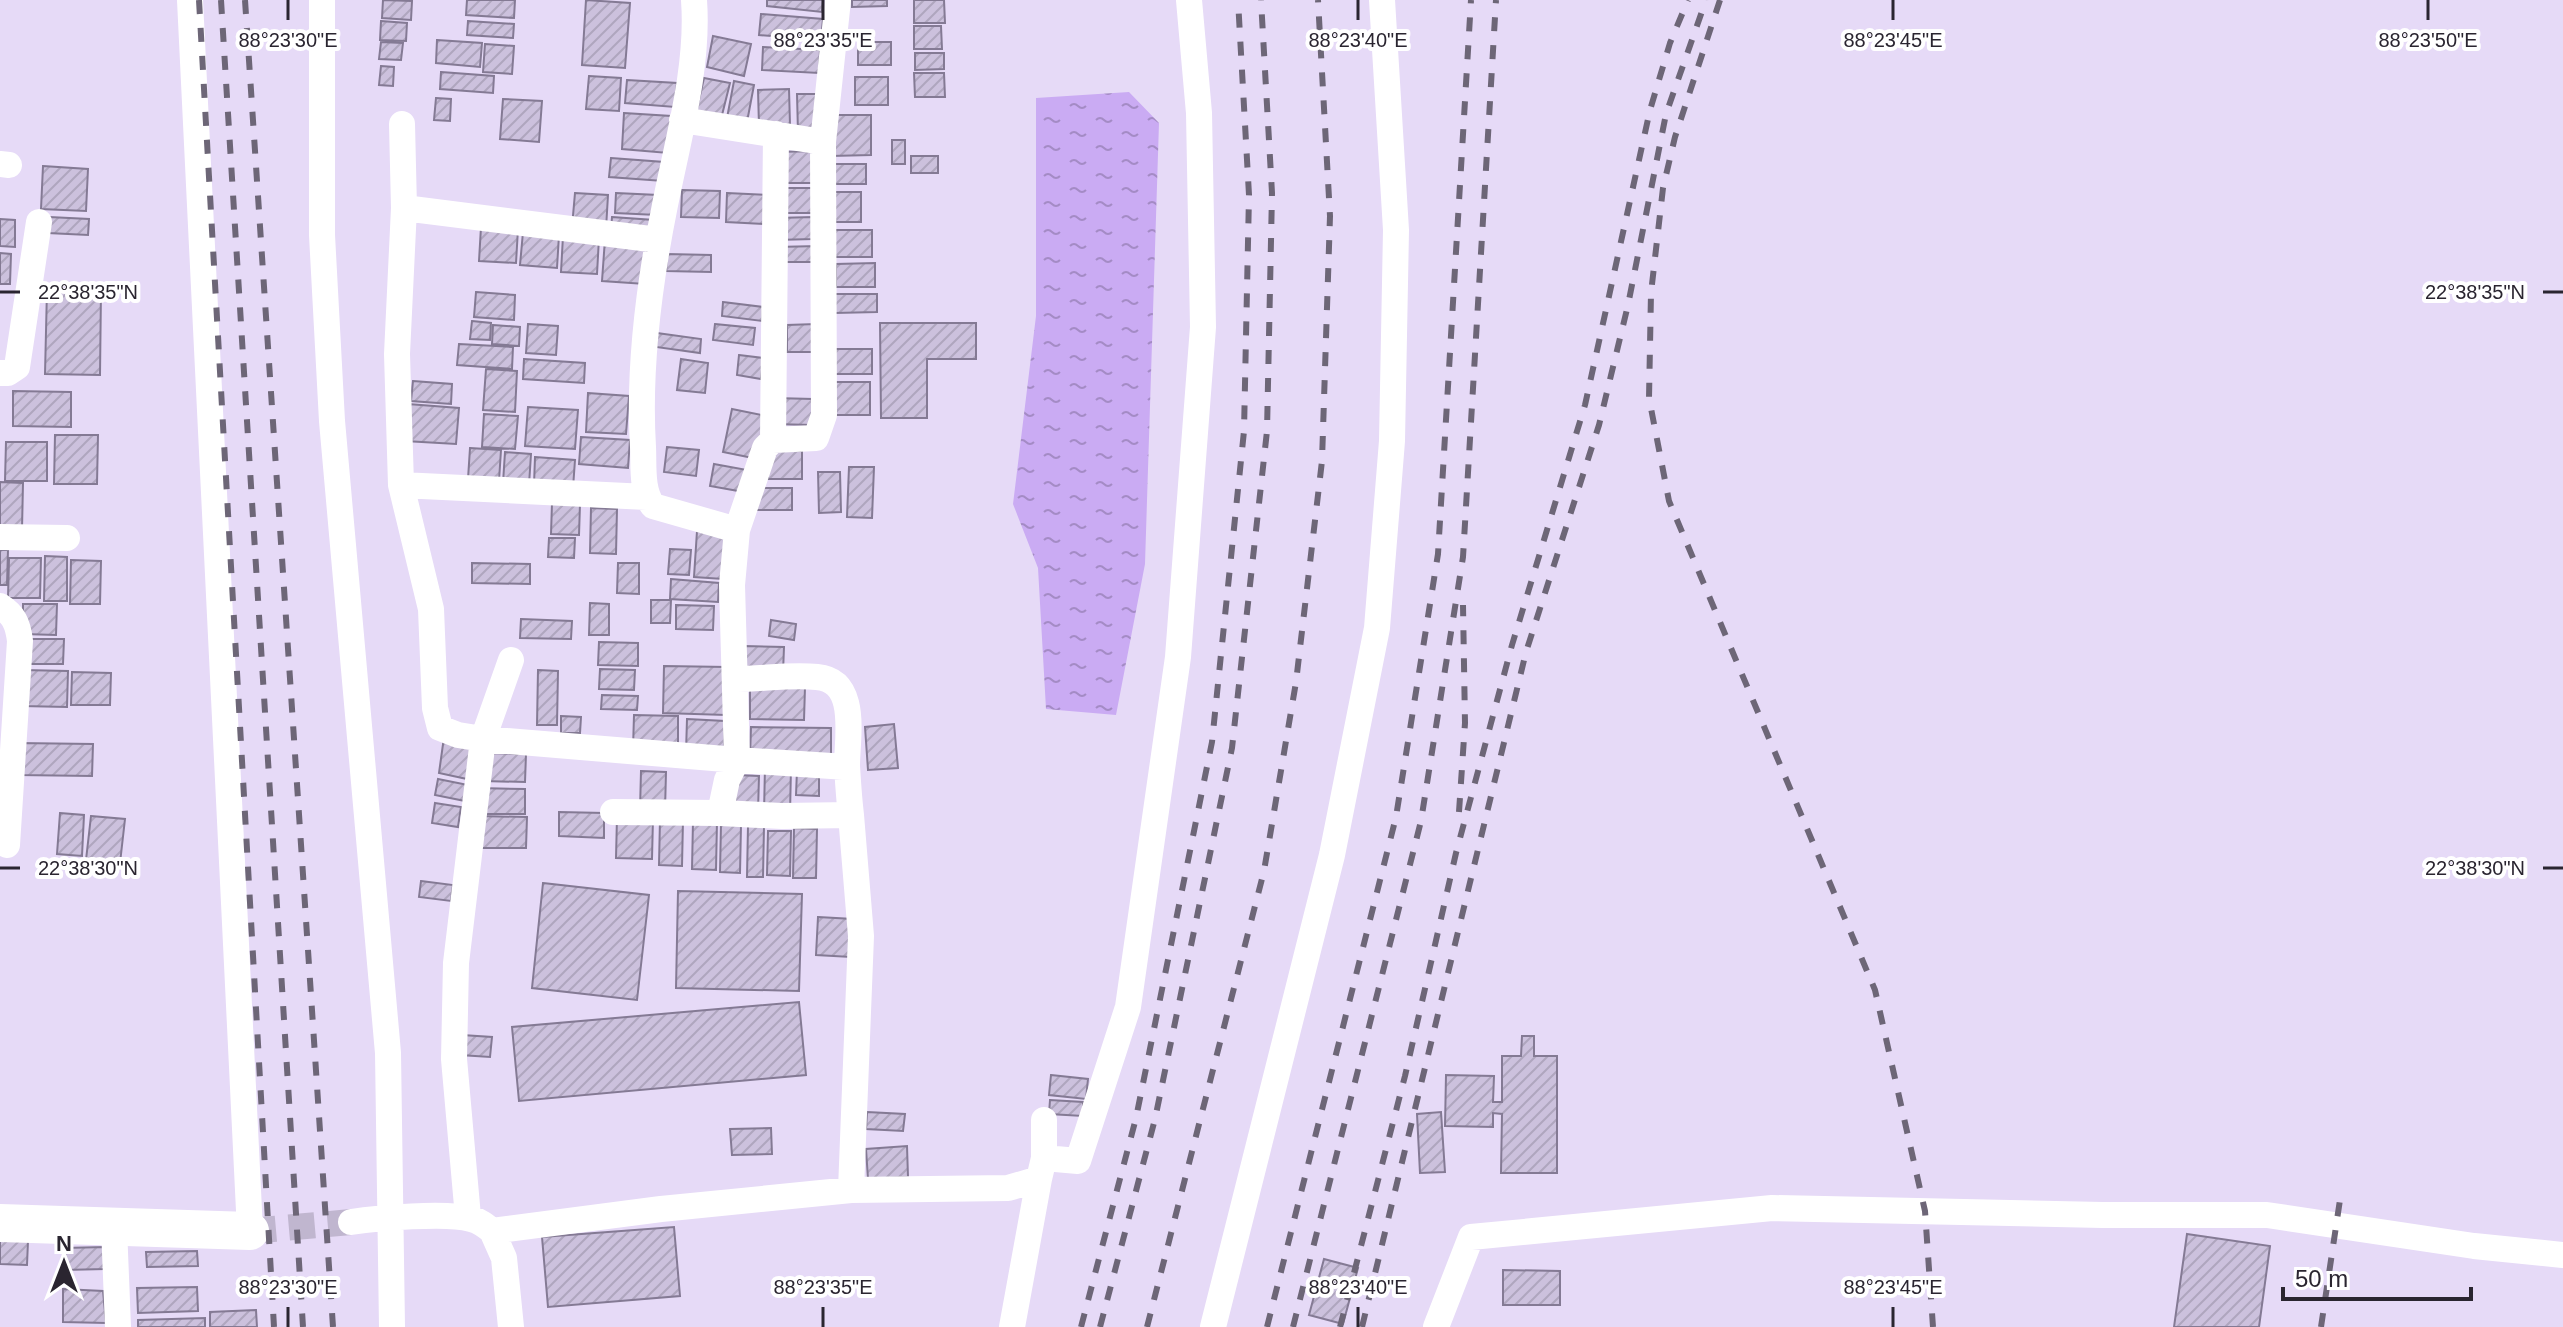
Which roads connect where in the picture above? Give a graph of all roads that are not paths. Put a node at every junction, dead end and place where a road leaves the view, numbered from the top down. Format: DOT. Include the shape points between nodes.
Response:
graph roads {
  1 [pos="190,0"];
  2 [pos="322,0"];
  3 [pos="694,0"];
  4 [pos="838,0"];
  5 [pos="1189,0"];
  6 [pos="1382,0"];
  7 [pos="682,120"];
  8 [pos="402,124"];
  9 [pos="776,134"];
  10 [pos="823,142"];
  11 [pos="404,208"];
  12 [pos="39,222"];
  13 [pos="658,240"];
  14 [pos="0,373"];
  15 [pos="773,440"];
  16 [pos="401,485"];
  17 [pos="647,497"];
  18 [pos="737,530"];
  19 [pos="0,537"];
  20 [pos="67,538"];
  21 [pos="0,606"];
  22 [pos="511,660"];
  23 [pos="737,679"];
  24 [pos="483,739"];
  25 [pos="737,760"];
  26 [pos="847,767"];
  27 [pos="613,812"];
  28 [pos="720,813"];
  29 [pos="851,815"];
  30 [pos="7,845"];
  31 [pos="1044,1120"];
  32 [pos="1041,1168"];
  33 [pos="851,1190"];
  34 [pos="468,1217"];
  35 [pos="389,1218"];
  36 [pos="351,1222"];
  37 [pos="0,1223"];
  38 [pos="114,1227"];
  39 [pos="250,1231"];
  40 [pos="492,1231"];
  41 [pos="2563,1255"];
  42 [pos="118,1327"];
  43 [pos="392,1327"];
  44 [pos="511,1327"];
  45 [pos="1012,1327"];
  46 [pos="1213,1327"];
  47 [pos="1436,1327"];
  1 -- 39 [label="street"];
  2 -- 35 [label="street" via="322,235 332,421 388,1053"];
  3 -- 7 [label="street" via="696,24"];
  4 -- 10 [label="street"];
  5 -- 32 [label="street" via="1199,113 1203,327 1178,657 1128,1007 1078,1161"];
  6 -- 46 [label="street" via="1396,230 1392,441 1377,628 1332,855"];
  7 -- 9 [label="street"];
  7 -- 13 [label="street"];
  8 -- 11 [label="street"];
  9 -- 10 [label="street"];
  9 -- 15 [label="street"];
  10 -- 15 [label="street" via="824,415 816,438"];
  11 -- 13 [label="street"];
  11 -- 16 [label="street" via="397,354"];
  12 -- 14 [label="street" via="17,367"];
  13 -- 17 [label="street" via="645,332 641,420"];
  15 -- 18 [label="street" via="765,448"];
  16 -- 17 [label="street"];
  16 -- 24 [label="street" via="431,609 440,728"];
  17 -- 18 [label="street" via="653,506"];
  18 -- 23 [label="street" via="732,585"];
  19 -- 20 [label="street"];
  21 -- 30 [label="street" via="18,625 20,641"];
  22 -- 24 [label="street"];
  23 -- 25 [label="street"];
  23 -- 26 [label="street" via="818,677 838,687 848,714"];
  24 -- 25 [label="street"];
  24 -- 34 [label="street" via="454,1010"];
  25 -- 26 [label="street"];
  25 -- 28 [label="street"];
  26 -- 29 [label="street"];
  27 -- 28 [label="street"];
  28 -- 29 [label="street"];
  29 -- 33 [label="street" via="861,936"];
  31 -- 32 [label="street"];
  32 -- 33 [label="street" via="1008,1188"];
  32 -- 45 [label="street"];
  33 -- 40 [label="street"];
  34 -- 35 [label="street"];
  34 -- 40 [label="street"];
  35 -- 36 [label="street"];
  35 -- 43 [label="street"];
  37 -- 38 [label="street"];
  38 -- 39 [label="street"];
  38 -- 42 [label="street"];
  40 -- 44 [label="street" via="504,1258"];
  41 -- 47 [label="street" via="2267,1215 1772,1208 1471,1237"];
}
